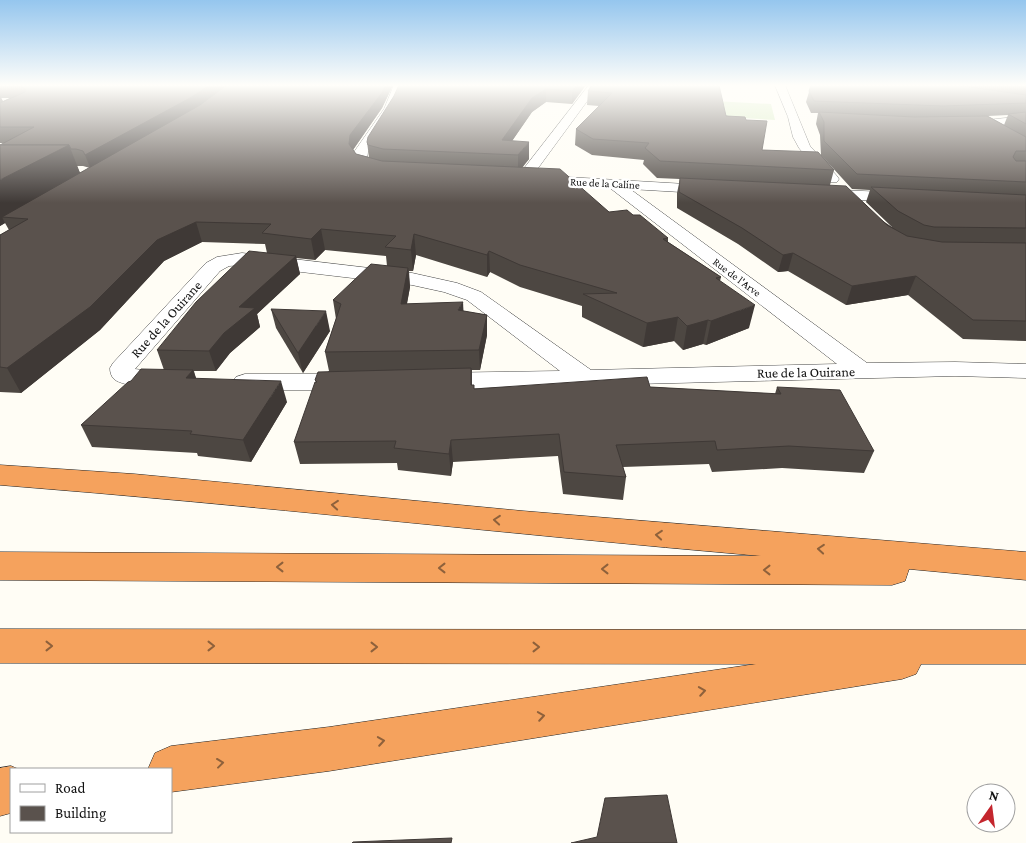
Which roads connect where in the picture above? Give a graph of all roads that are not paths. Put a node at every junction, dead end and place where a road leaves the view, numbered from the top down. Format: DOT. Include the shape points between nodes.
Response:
graph roads {
  1 [pos="379,124"];
  2 [pos="564,124"];
  3 [pos="799,124"];
  4 [pos="987,124"];
  5 [pos="1001,133"];
  6 [pos="405,174"];
  7 [pos="504,178"];
  8 [pos="523,179"];
  9 [pos="613,184"];
  10 [pos="730,190"];
  11 [pos="808,194"];
  12 [pos="847,196"];
  13 [pos="916,199"];
  14 [pos="861,209"];
  15 [pos="861,371"];
  16 [pos="1026,371"];
  17 [pos="586,378"];
  18 [pos="194,381"];
  19 [pos="223,381"];
  20 [pos="410,381"];
  21 [pos="371,382"];
  22 [pos="0,475"];
  23 [pos="0,566"];
  24 [pos="1026,566"];
  25 [pos="1026,572"];
  26 [pos="0,646"];
  27 [pos="1007,647"];
  28 [pos="172,769"];
  1 -- 6 [label="street" via="360,159 364,166"];
  2 -- 8 [label="street"];
  3 -- 12 [label="street" via="799,137 805,148"];
  4 -- 5 [label="street"];
  7 -- 8 [label="street, Rue de la Caline"];
  8 -- 9 [label="street, Rue de la Caline"];
  9 -- 10 [label="street, Rue de la Caline"];
  9 -- 15 [label="street, Rue de l'Arve"];
  11 -- 12 [label="street"];
  12 -- 13 [label="street"];
  12 -- 14 [label="street"];
  15 -- 16 [label="street, Rue de la Ouirane"];
  15 -- 17 [label="street, Rue de la Ouirane"];
  17 -- 18 [label="street, Rue de la Ouirane" via="474,296 450,287 412,279 242,259 224,261 213,267 122,368 123,374 129,377"];
  17 -- 20 [label="street, Rue de la Ouirane"];
  19 -- 21 [label="street"];
  24 -- 22 [label="highway, one-way"];
  25 -- 23 [label="highway, one-way"];
  26 -- 27 [label="highway, one-way"];
  28 -- 27 [label="highway, one-way" via="329,749"];
}
